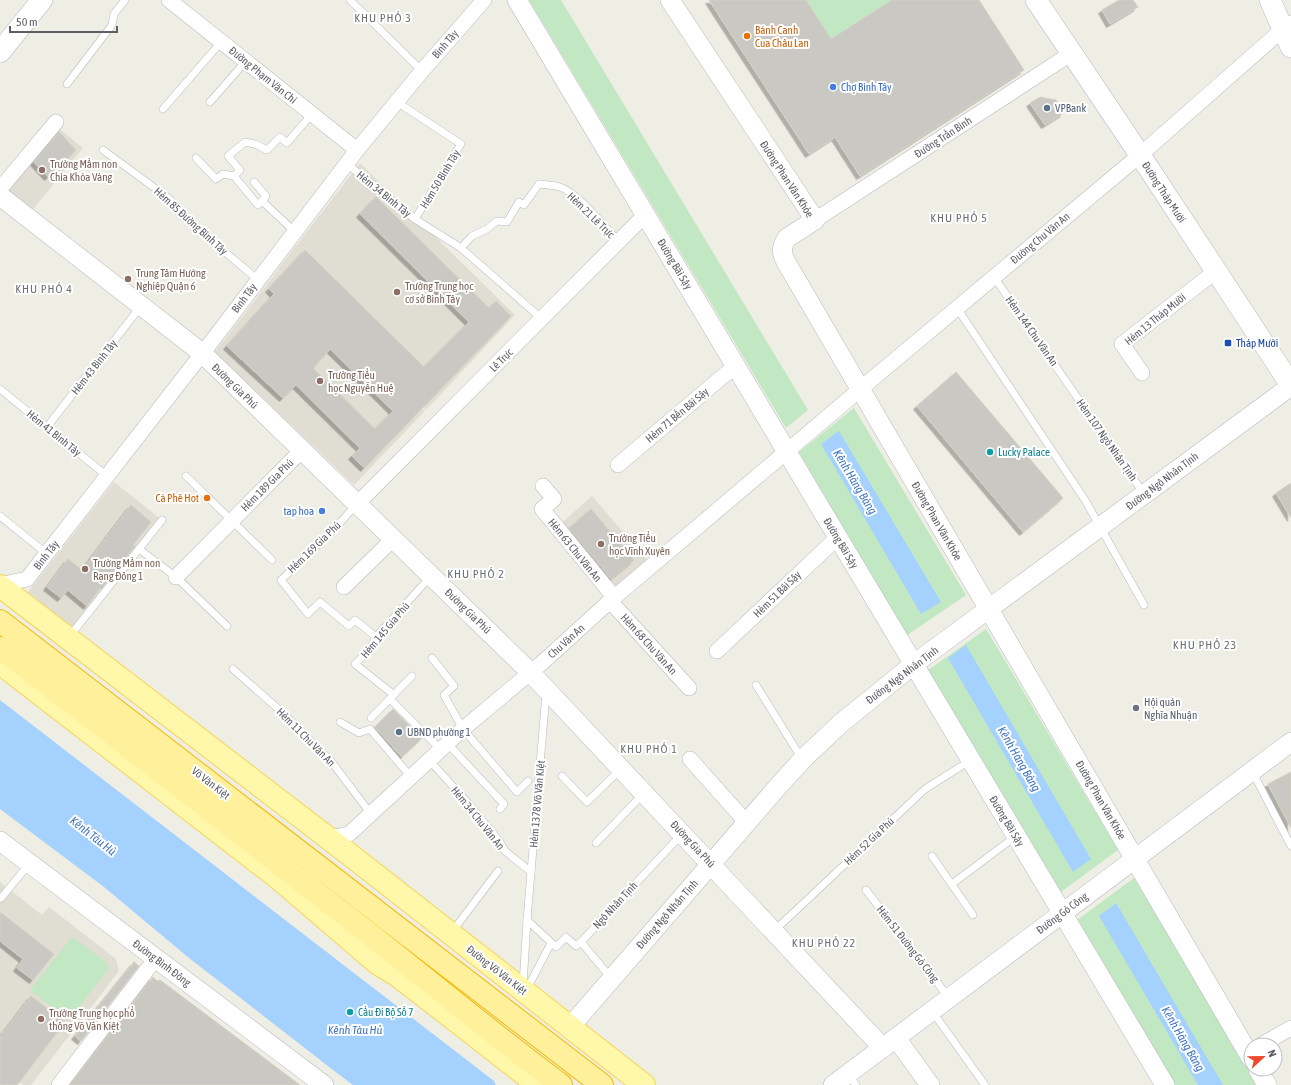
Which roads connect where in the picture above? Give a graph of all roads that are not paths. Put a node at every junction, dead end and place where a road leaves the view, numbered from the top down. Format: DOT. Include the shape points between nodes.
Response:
graph roads {
  1 [pos="42,0"];
  2 [pos="125,0"];
  3 [pos="169,0"];
  4 [pos="350,0"];
  5 [pos="484,0"];
  6 [pos="517,0"];
  7 [pos="670,0"];
  8 [pos="1036,0"];
  9 [pos="1270,0"];
  10 [pos="1289,30"];
  11 [pos="222,41"];
  12 [pos="0,52"];
  13 [pos="1072,53"];
  14 [pos="246,61"];
  15 [pos="422,71"];
  16 [pos="67,84"];
  17 [pos="210,102"];
  18 [pos="397,102"];
  19 [pos="163,109"];
  20 [pos="312,114"];
  21 [pos="56,122"];
  22 [pos="103,150"];
  23 [pos="267,150"];
  24 [pos="357,150"];
  25 [pos="1140,155"];
  26 [pos="272,156"];
  27 [pos="196,158"];
  28 [pos="347,164"];
  29 [pos="234,176"];
  30 [pos="254,182"];
  31 [pos="0,189"];
  32 [pos="0,196"];
  33 [pos="262,201"];
  34 [pos="645,215"];
  35 [pos="415,219"];
  36 [pos="815,220"];
  37 [pos="294,231"];
  38 [pos="619,242"];
  39 [pos="461,248"];
  40 [pos="1216,271"];
  41 [pos="994,277"];
  42 [pos="258,279"];
  43 [pos="141,306"];
  44 [pos="957,308"];
  45 [pos="542,319"];
  46 [pos="202,353"];
  47 [pos="736,366"];
  48 [pos="1142,373"];
  49 [pos="1070,386"];
  50 [pos="1291,386"];
  51 [pos="0,389"];
  52 [pos="860,389"];
  53 [pos="47,427"];
  54 [pos="302,450"];
  55 [pos="786,451"];
  56 [pos="618,465"];
  57 [pos="108,476"];
  58 [pos="186,476"];
  59 [pos="543,486"];
  60 [pos="1144,494"];
  61 [pos="357,504"];
  62 [pos="0,516"];
  63 [pos="162,520"];
  64 [pos="232,521"];
  65 [pos="1100,527"];
  66 [pos="838,537"];
  67 [pos="393,539"];
  68 [pos="139,550"];
  69 [pos="47,554"];
  70 [pos="272,560"];
  71 [pos="431,576"];
  72 [pos="176,577"];
  73 [pos="27,579"];
  74 [pos="0,585"];
  75 [pos="344,587"];
  76 [pos="612,599"];
  77 [pos="1144,605"];
  78 [pos="26,606"];
  79 [pos="989,610"];
  80 [pos="0,621"];
  81 [pos="228,626"];
  82 [pos="376,637"];
  83 [pos="68,638"];
  84 [pos="0,648"];
  85 [pos="717,651"];
  86 [pos="432,658"];
  87 [pos="0,663"];
  88 [pos="914,664"];
  89 [pos="233,669"];
  90 [pos="530,672"];
  91 [pos="412,676"];
  92 [pos="756,685"];
  93 [pos="689,688"];
  94 [pos="546,689"];
  95 [pos="392,697"];
  96 [pos="371,718"];
  97 [pos="340,722"];
  98 [pos="463,730"];
  99 [pos="1291,742"];
  100 [pos="445,747"];
  101 [pos="690,759"];
  102 [pos="803,759"];
  103 [pos="429,760"];
  104 [pos="971,760"];
  105 [pos="621,768"];
  106 [pos="1252,771"];
  107 [pos="411,776"];
  108 [pos="562,776"];
  109 [pos="528,781"];
  110 [pos="644,793"];
  111 [pos="500,809"];
  112 [pos="371,814"];
  113 [pos="747,823"];
  114 [pos="683,834"];
  115 [pos="1016,836"];
  116 [pos="0,841"];
  117 [pos="342,842"];
  118 [pos="596,843"];
  119 [pos="1291,846"];
  120 [pos="932,856"];
  121 [pos="1135,859"];
  122 [pos="30,863"];
  123 [pos="712,864"];
  124 [pos="498,871"];
  125 [pos="531,872"];
  126 [pos="952,884"];
  127 [pos="866,890"];
  128 [pos="1,898"];
  129 [pos="1063,913"];
  130 [pos="973,915"];
  131 [pos="527,920"];
  132 [pos="774,931"];
  133 [pos="451,934"];
  134 [pos="581,942"];
  135 [pos="551,944"];
  136 [pos="156,958"];
  137 [pos="403,970"];
  138 [pos="611,979"];
  139 [pos="524,991"];
  140 [pos="949,998"];
  141 [pos="932,1011"];
  142 [pos="570,1027"];
  143 [pos="1291,1028"];
  144 [pos="1244,1037"];
  145 [pos="1277,1037"];
  146 [pos="889,1043"];
  147 [pos="846,1081"];
  148 [pos="59,1085"];
  149 [pos="324,1085"];
  150 [pos="538,1085"];
  151 [pos="561,1085"];
  152 [pos="602,1085"];
  153 [pos="644,1085"];
  154 [pos="930,1085"];
  155 [pos="985,1085"];
  156 [pos="1166,1085"];
  1 -- 12 [label="main road"];
  2 -- 16 [label="lane" via="114,14 112,25"];
  3 -- 11 [label="street, Đường Phạm Văn Chí"];
  4 -- 15 [label="lane"];
  5 -- 15 [label="street, Bình Tây"];
  6 -- 34 [label="street, Đường Bãi Sậy"];
  7 -- 36 [label="street, Đường Phan Văn Khỏe"];
  8 -- 13 [label="main road, Đường Tháp Mười"];
  9 -- 10 [label="main road"];
  10 -- 25 [label="street, Đường Chu Văn An"];
  11 -- 14 [label="street, Đường Phạm Văn Chí"];
  11 -- 19 [label="lane"];
  13 -- 25 [label="main road, Đường Tháp Mười"];
  13 -- 36 [label="street, Đường Trần Bình"];
  14 -- 17 [label="lane"];
  14 -- 20 [label="street, Đường Phạm Văn Chí"];
  15 -- 18 [label="street, Bình Tây"];
  18 -- 24 [label="street, Bình Tây"];
  18 -- 35 [label="lane, Hẻm 50 Bình Tây" via="461,144"];
  20 -- 23 [label="lane" via="287,143 280,137"];
  20 -- 24 [label="street, Đường Phạm Văn Chí"];
  21 -- 31 [label="street"];
  22 -- 42 [label="lane, Hẻm 85 Đường Bình Tây" via="171,200 180,214"];
  23 -- 26 [label="lane"];
  23 -- 29 [label="lane" via="245,142 228,156 240,170"];
  24 -- 28 [label="street, Bình Tây"];
  25 -- 40 [label="main road, Đường Tháp Mười"];
  25 -- 41 [label="street, Đường Chu Văn An"];
  27 -- 29 [label="lane" via="216,179 223,174"];
  28 -- 35 [label="lane, Hẻm 34 Bình Tây"];
  28 -- 37 [label="street, Bình Tây"];
  29 -- 33 [label="lane" via="258,205"];
  30 -- 33 [label="lane" via="266,196"];
  32 -- 43 [label="street, Đường Gia Phú"];
  33 -- 37 [label="lane"];
  34 -- 38 [label="street, Lê Trực"];
  34 -- 47 [label="street, Đường Bãi Sậy"];
  35 -- 39 [label="lane, Hẻm 34 Bình Tây"];
  36 -- 52 [label="street, Đường Phan Văn Khỏe" via="787,238 782,246 783,257"];
  37 -- 42 [label="street, Bình Tây"];
  38 -- 39 [label="lane, Hẻm 21 Lê Trực" via="568,192 539,184 524,205 519,202 507,222 497,221 472,236"];
  38 -- 45 [label="street, Lê Trực"];
  39 -- 45 [label="lane, Hẻm 34 Bình Tây"];
  40 -- 48 [label="street, Hẻm 13 Tháp Mười" via="1122,344"];
  40 -- 50 [label="main road, Đường Tháp Mười"];
  41 -- 44 [label="street, Đường Chu Văn An"];
  41 -- 49 [label="lane, Hẻm 144 Chu Văn An"];
  42 -- 46 [label="street, Bình Tây"];
  43 -- 46 [label="street, Đường Gia Phú"];
  43 -- 53 [label="lane, Hẻm 43 Bình Tây"];
  44 -- 52 [label="street, Đường Chu Văn An"];
  44 -- 65 [label="lane" via="1085,500"];
  45 -- 61 [label="street, Lê Trực"];
  46 -- 54 [label="street, Đường Gia Phú"];
  46 -- 57 [label="street, Bình Tây"];
  47 -- 55 [label="street, Đường Bãi Sậy"];
  47 -- 56 [label="street, Hẻm 71 Bến Bãi Sậy"];
  49 -- 60 [label="lane, Hẻm 107 Ngô Nhân Tịnh"];
  50 -- 60 [label="street, Đường Ngô Nhân Tịnh"];
  51 -- 53 [label="lane, Hẻm 41 Bình Tây"];
  52 -- 55 [label="street, Đường Chu Văn An"];
  52 -- 79 [label="street, Đường Phan Văn Khỏe"];
  53 -- 57 [label="lane, Hẻm 41 Bình Tây"];
  54 -- 61 [label="street, Đường Gia Phú"];
  54 -- 64 [label="street, Hẻm 189 Gia Phú"];
  55 -- 66 [label="street, Đường Bãi Sậy"];
  55 -- 76 [label="street, Chu Văn An"];
  57 -- 69 [label="street, Bình Tây"];
  58 -- 64 [label="lane, Hẻm 189 Gia Phú"];
  59 -- 76 [label="street, Hẻm 63 Chu Văn An" via="554,499 542,509"];
  60 -- 65 [label="street, Đường Ngô Nhân Tịnh"];
  61 -- 67 [label="street, Đường Gia Phú"];
  61 -- 82 [label="lane, Hẻm 169 Gia Phú" via="338,526 281,580 308,614 320,602 349,626 355,620"];
  62 -- 69 [label="lane"];
  63 -- 68 [label="lane"];
  64 -- 70 [label="lane, Hẻm 189 Gia Phú"];
  64 -- 72 [label="street, Hẻm 189 Gia Phú"];
  65 -- 77 [label="lane"];
  65 -- 79 [label="street, Đường Ngô Nhân Tịnh"];
  66 -- 85 [label="street, Hẻm 51 Bãi Sậy"];
  66 -- 88 [label="street, Đường Bãi Sậy"];
  67 -- 71 [label="street, Đường Gia Phú"];
  67 -- 75 [label="street"];
  68 -- 72 [label="lane"];
  68 -- 83 [label="lane"];
  69 -- 73 [label="street, Bình Tây"];
  71 -- 82 [label="lane, Hẻm 145 Gia Phú"];
  71 -- 90 [label="street, Đường Gia Phú"];
  72 -- 81 [label="lane"];
  73 -- 74 [label="street, Bình Tây"];
  73 -- 78 [label="street"];
  74 -- 78 [label="main road"];
  76 -- 90 [label="street, Chu Văn An"];
  76 -- 93 [label="street, Hẻm 68 Chu Văn An"];
  78 -- 83 [label="main road"];
  79 -- 88 [label="street, Đường Ngô Nhân Tịnh"];
  79 -- 121 [label="street, Đường Phan Văn Khỏe"];
  80 -- 152 [label="highway, Võ Văn Kiệt"];
  82 -- 95 [label="lane, Hẻm 145 Gia Phú" via="370,649 355,664"];
  83 -- 117 [label="main road"];
  84 -- 137 [label="highway, Võ Văn Kiệt" via="192,795"];
  86 -- 98 [label="lane" via="454,686 444,695"];
  87 -- 137 [label="main road" via="278,878 377,962"];
  88 -- 102 [label="street, Đường Ngô Nhân Tịnh" via="840,724"];
  88 -- 104 [label="street, Đường Bãi Sậy"];
  89 -- 112 [label="lane, Hẻm 11 Chu Văn An" via="284,714 330,760"];
  90 -- 94 [label="street, Đường Gia Phú"];
  90 -- 98 [label="street, Chu Văn An"];
  91 -- 95 [label="lane"];
  92 -- 102 [label="lane"];
  94 -- 105 [label="street, Đường Gia Phú"];
  94 -- 125 [label="lane, Hẻm 1378 Võ Văn Kiệt"];
  95 -- 96 [label="lane"];
  95 -- 100 [label="lane"];
  97 -- 107 [label="lane" via="359,733 370,730"];
  98 -- 100 [label="street, Chu Văn An"];
  98 -- 109 [label="lane" via="518,792"];
  99 -- 106 [label="street, Đường Gò Công"];
  100 -- 103 [label="street, Chu Văn An"];
  100 -- 111 [label="lane" via="504,804"];
  101 -- 113 [label="street"];
  102 -- 113 [label="street, Đường Ngô Nhân Tịnh"];
  103 -- 107 [label="street, Chu Văn An"];
  103 -- 125 [label="lane, Hẻm 34 Chu Văn An" via="469,804 505,851"];
  104 -- 115 [label="street, Đường Bãi Sậy"];
  104 -- 132 [label="lane, Hẻm 52 Gia Phú" via="925,789"];
  105 -- 108 [label="lane" via="587,802"];
  105 -- 110 [label="street, Đường Gia Phú"];
  106 -- 119 [label="lane"];
  106 -- 121 [label="street, Đường Gò Công"];
  107 -- 112 [label="street, Chu Văn An"];
  110 -- 114 [label="street, Đường Gia Phú"];
  110 -- 118 [label="lane"];
  112 -- 117 [label="street, Chu Văn An"];
  113 -- 123 [label="street, Đường Ngô Nhân Tịnh"];
  114 -- 123 [label="street, Đường Gia Phú"];
  114 -- 134 [label="lane, Ngô Nhân Tịnh"];
  115 -- 126 [label="lane"];
  115 -- 129 [label="street, Đường Bãi Sậy"];
  116 -- 122 [label="street, Đường Bình Đông"];
  117 -- 133 [label="main road, Đường Võ Văn Kiệt"];
  120 -- 126 [label="lane"];
  121 -- 129 [label="street, Đường Gò Công"];
  121 -- 144 [label="street, Đường Phan Văn Khỏe"];
  122 -- 128 [label="lane"];
  122 -- 136 [label="street, Đường Bình Đông"];
  123 -- 132 [label="street, Đường Gia Phú"];
  123 -- 138 [label="street, Đường Ngô Nhân Tịnh"];
  124 -- 133 [label="lane"];
  125 -- 131 [label="lane, Hẻm 1378 Võ Văn Kiệt"];
  126 -- 130 [label="lane"];
  127 -- 140 [label="lane, Hẻm 51 Đường Gò Công"];
  129 -- 140 [label="street, Đường Gò Công"];
  129 -- 156 [label="street, Đường Bãi Sậy"];
  131 -- 135 [label="lane"];
  131 -- 139 [label="lane, Hẻm 1378 Võ Văn Kiệt"];
  132 -- 146 [label="street, Đường Gia Phú"];
  133 -- 139 [label="main road, Đường Võ Văn Kiệt"];
  134 -- 135 [label="lane" via="576,946 566,937 556,947"];
  134 -- 138 [label="lane"];
  135 -- 139 [label="lane"];
  136 -- 148 [label="street"];
  136 -- 149 [label="street, Đường Bình Đông"];
  137 -- 150 [label="main road"];
  137 -- 151 [label="highway"];
  138 -- 142 [label="street, Đường Ngô Nhân Tịnh"];
  139 -- 142 [label="main road, Đường Võ Văn Kiệt"];
  140 -- 141 [label="street, Đường Gò Công"];
  141 -- 146 [label="street, Đường Gò Công"];
  141 -- 155 [label="lane"];
  142 -- 153 [label="main road, Đường Võ Văn Kiệt"];
  143 -- 145 [label="street"];
  146 -- 147 [label="street, Đường Gò Công"];
  146 -- 154 [label="street, Đường Gia Phú"];
}
